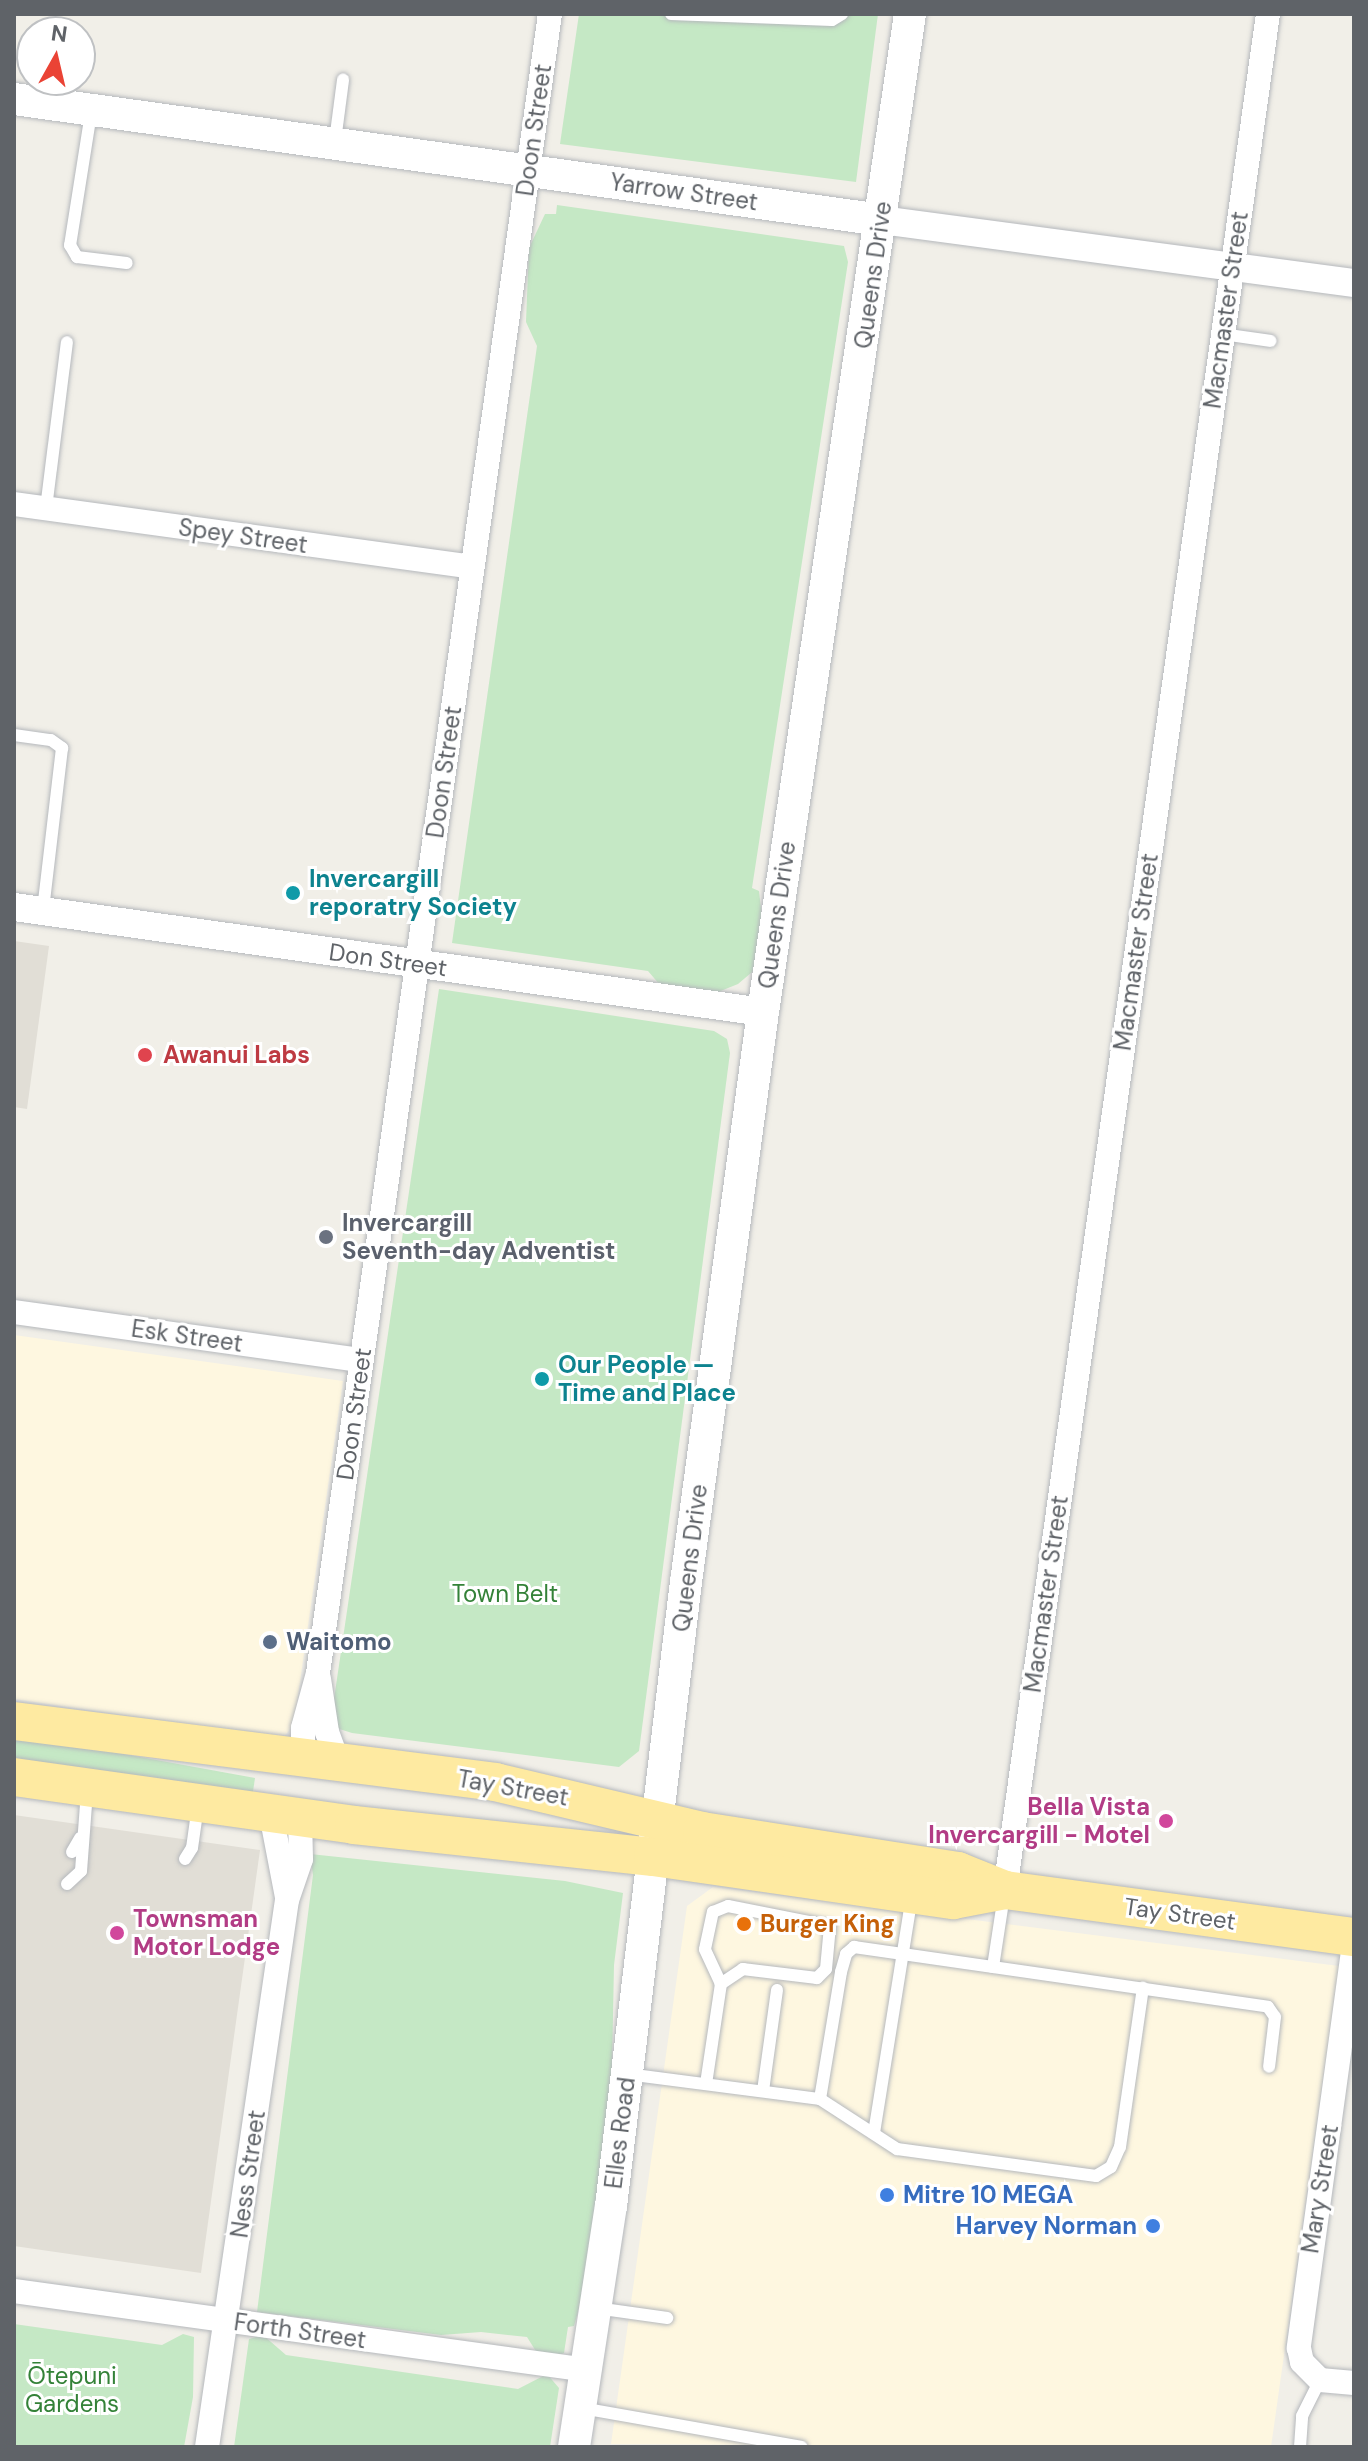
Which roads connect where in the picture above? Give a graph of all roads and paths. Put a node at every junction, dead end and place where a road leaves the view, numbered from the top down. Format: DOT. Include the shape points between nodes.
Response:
graph roads {
  1 [pos="550,14"];
  2 [pos="671,14"];
  3 [pos="842,14"];
  4 [pos="910,14"];
  5 [pos="1268,14"];
  6 [pos="343,80"];
  7 [pos="14,99"];
  8 [pos="91,110"];
  9 [pos="334,144"];
  10 [pos="528,171"];
  11 [pos="881,220"];
  12 [pos="127,263"];
  13 [pos="1232,267"];
  14 [pos="1354,283"];
  15 [pos="1222,334"];
  16 [pos="1271,341"];
  17 [pos="67,342"];
  18 [pos="14,504"];
  19 [pos="46,508"];
  20 [pos="472,567"];
  21 [pos="14,735"];
  22 [pos="14,907"];
  23 [pos="43,910"];
  24 [pos="417,964"];
  25 [pos="763,1012"];
  26 [pos="14,1312"];
  27 [pos="361,1360"];
  28 [pos="318,1673"];
  29 [pos="14,1721"];
  30 [pos="244,1753"];
  31 [pos="321,1763"];
  32 [pos="14,1777"];
  33 [pos="88,1788"];
  34 [pos="198,1803"];
  35 [pos="286,1816"];
  36 [pos="658,1819"];
  37 [pos="354,1825"];
  38 [pos="80,1838"];
  39 [pos="72,1852"];
  40 [pos="653,1857"];
  41 [pos="185,1859"];
  42 [pos="70,1869"];
  43 [pos="1005,1890"];
  44 [pos="912,1894"];
  45 [pos="1354,1937"];
  46 [pos="1354,1944"];
  47 [pos="903,1954"];
  48 [pos="827,1964"];
  49 [pos="993,1967"];
  50 [pos="841,1972"];
  51 [pos="721,1984"];
  52 [pos="1143,1988"];
  53 [pos="777,1990"];
  54 [pos="1269,2067"];
  55 [pos="627,2074"];
  56 [pos="706,2084"];
  57 [pos="763,2091"];
  58 [pos="820,2099"];
  59 [pos="874,2133"];
  60 [pos="14,2291"];
  61 [pos="596,2308"];
  62 [pos="667,2318"];
  63 [pos="227,2321"];
  64 [pos="587,2370"];
  65 [pos="1320,2380"];
  66 [pos="1354,2383"];
  67 [pos="581,2408"];
  68 [pos="207,2447"];
  69 [pos="574,2447"];
  70 [pos="802,2447"];
  71 [pos="1300,2447"];
  1 -- 10 [label="street, Doon Street"];
  2 -- 3 [label="lane" via="832,20"];
  4 -- 11 [label="main road, Queens Drive"];
  5 -- 13 [label="street, Macmaster Street"];
  6 -- 9 [label="lane"];
  7 -- 8 [label="main road, Yarrow Street"];
  8 -- 9 [label="main road, Yarrow Street"];
  8 -- 12 [label="lane" via="70,245 77,257"];
  9 -- 10 [label="main road, Yarrow Street"];
  10 -- 11 [label="main road, Yarrow Street"];
  10 -- 20 [label="street, Doon Street"];
  11 -- 13 [label="street, Yarrow Street"];
  11 -- 25 [label="main road, Queens Drive"];
  13 -- 14 [label="street, Yarrow Street"];
  13 -- 15 [label="street, Macmaster Street"];
  15 -- 16 [label="lane"];
  15 -- 43 [label="street, Macmaster Street"];
  17 -- 19 [label="lane"];
  18 -- 19 [label="street, Spey Street"];
  19 -- 20 [label="street, Spey Street"];
  20 -- 24 [label="street, Doon Street"];
  21 -- 23 [label="lane" via="51,740 62,748"];
  22 -- 23 [label="street, Don Street"];
  23 -- 24 [label="street, Don Street"];
  24 -- 25 [label="street, Don Street"];
  24 -- 27 [label="street, Doon Street"];
  25 -- 36 [label="main road, Queens Drive"];
  26 -- 27 [label="street, Esk Street"];
  27 -- 28 [label="street, Doon Street"];
  28 -- 31 [label="street, Doon Street" via="327,1732"];
  28 -- 31 [label="street, Doon Street" via="303,1728"];
  29 -- 30 [label="highway, Tay Street"];
  30 -- 31 [label="highway, Tay Street"];
  30 -- 35 [label="highway" via="285,1787"];
  31 -- 36 [label="highway, Tay Street" via="495,1782"];
  31 -- 37 [label="highway" via="323,1795"];
  32 -- 33 [label="highway, Tay Street"];
  33 -- 34 [label="highway, Tay Street"];
  33 -- 38 [label="lane"];
  34 -- 35 [label="highway, Tay Street"];
  34 -- 41 [label="lane" via="192,1848"];
  35 -- 37 [label="highway, Tay Street"];
  35 -- 63 [label="street, Ness Street" via="301,1859 287,1900"];
  36 -- 40 [label="main road, Elles Road"];
  36 -- 43 [label="highway, Tay Street" via="702,1831 958,1871"];
  37 -- 40 [label="highway, Tay Street"];
  38 -- 39 [label="lane"];
  38 -- 42 [label="lane" via="85,1846 81,1871 67,1884"];
  40 -- 44 [label="highway, Tay Street"];
  40 -- 55 [label="main road, Elles Road"];
  43 -- 44 [label="highway, Tay Street" via="953,1900"];
  43 -- 45 [label="highway, Tay Street"];
  43 -- 49 [label="lane"];
  44 -- 47 [label="lane"];
  46 -- 65 [label="street, Mary Street" via="1299,2329 1302,2362"];
  47 -- 49 [label="lane"];
  47 -- 50 [label="lane" via="854,1947"];
  47 -- 59 [label="lane"];
  48 -- 50 [label="lane"];
  48 -- 51 [label="lane" via="814,1979 743,1969"];
  48 -- 51 [label="lane" via="831,1929 826,1923 721,1906 710,1916 705,1949"];
  49 -- 52 [label="lane"];
  50 -- 58 [label="lane"];
  51 -- 56 [label="lane"];
  52 -- 54 [label="lane" via="1268,2007 1275,2017"];
  52 -- 59 [label="lane" via="1120,2147 1105,2172 1080,2178 933,2156 892,2148"];
  53 -- 57 [label="lane"];
  55 -- 56 [label="lane"];
  55 -- 61 [label="main road, Elles Road"];
  56 -- 57 [label="lane"];
  57 -- 58 [label="lane"];
  58 -- 59 [label="lane"];
  60 -- 63 [label="street, Forth Street"];
  61 -- 62 [label="lane"];
  61 -- 64 [label="main road, Elles Road"];
  63 -- 64 [label="street, Forth Street"];
  63 -- 68 [label="street, Ness Street"];
  64 -- 67 [label="main road, Elles Road"];
  65 -- 66 [label="street"];
  65 -- 71 [label="lane" via="1302,2416"];
  67 -- 69 [label="main road, Elles Road"];
  67 -- 70 [label="lane"];
}
